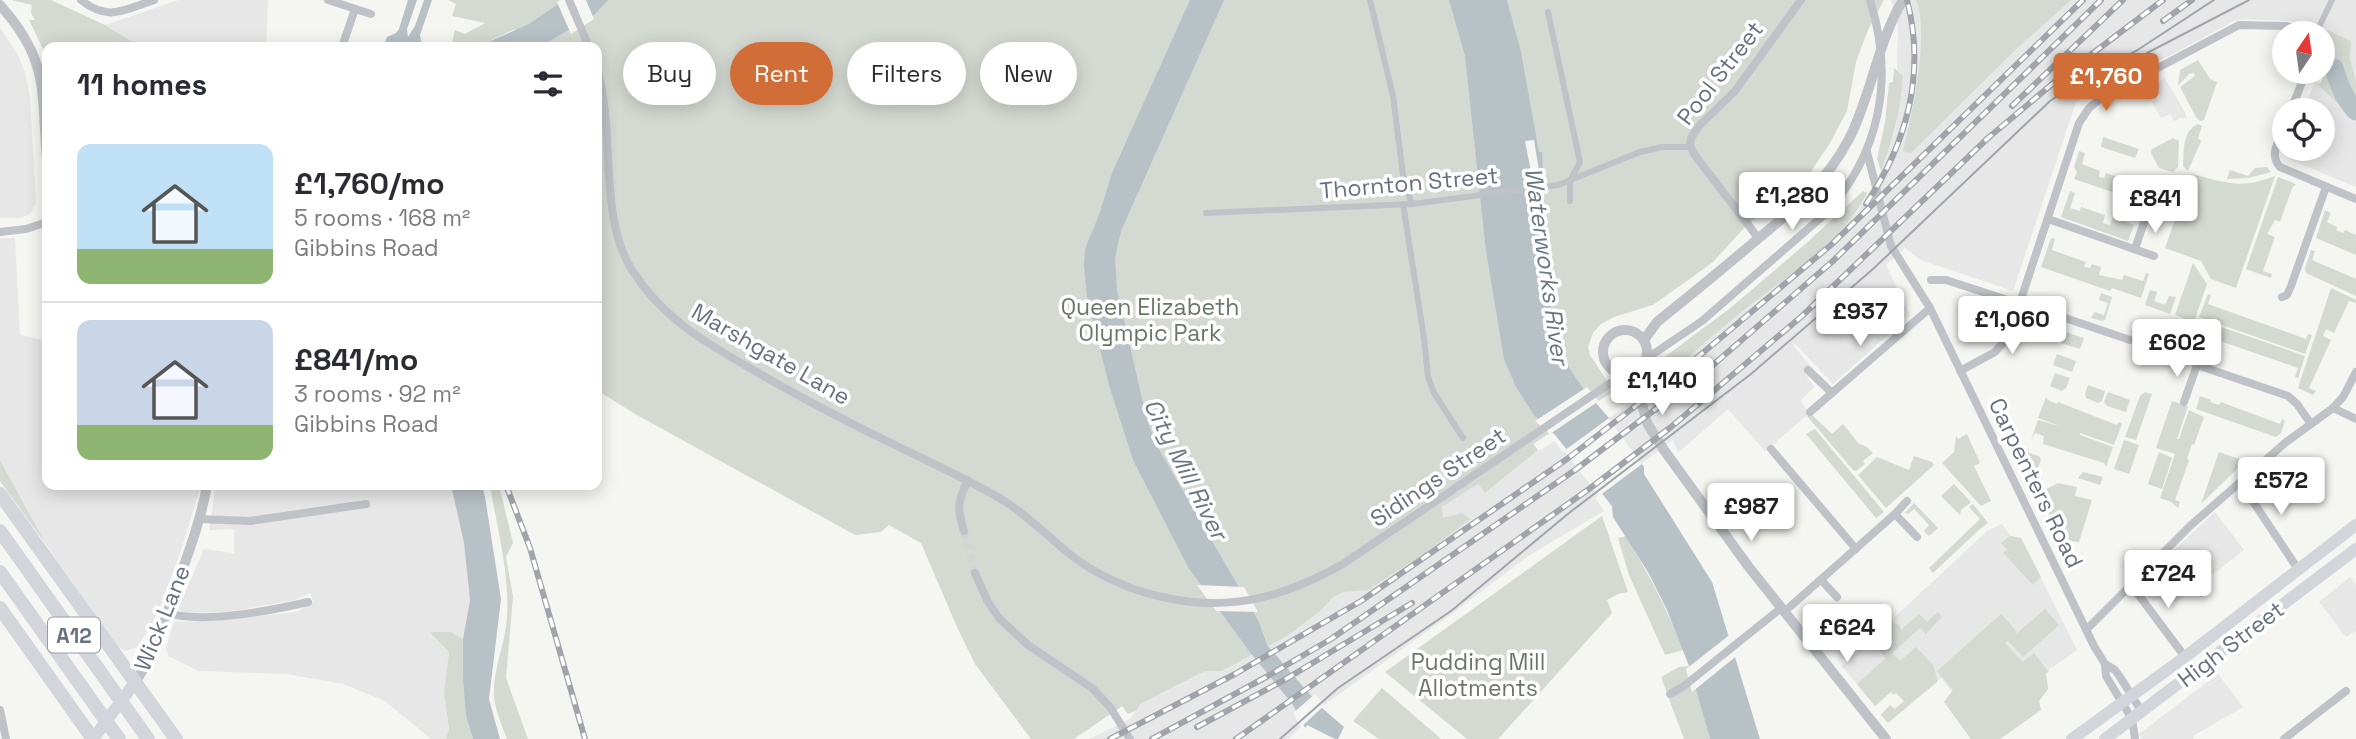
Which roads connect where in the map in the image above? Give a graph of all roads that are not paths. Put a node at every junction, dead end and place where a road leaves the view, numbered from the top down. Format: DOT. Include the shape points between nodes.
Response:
graph roads {
  1 [pos="81,0"];
  2 [pos="154,0"];
  3 [pos="328,0"];
  4 [pos="569,0"];
  5 [pos="1370,0"];
  6 [pos="1801,0"];
  7 [pos="1870,0"];
  8 [pos="1903,0"];
  9 [pos="2332,0"];
  10 [pos="0,5"];
  11 [pos="355,9"];
  12 [pos="1548,12"];
  13 [pos="371,14"];
  14 [pos="2322,21"];
  15 [pos="2272,26"];
  16 [pos="344,42"];
  17 [pos="587,42"];
  18 [pos="42,89"];
  19 [pos="602,90"];
  20 [pos="1691,146"];
  21 [pos="1867,152"];
  22 [pos="2276,161"];
  23 [pos="1570,181"];
  24 [pos="2326,187"];
  25 [pos="2356,199"];
  26 [pos="1570,201"];
  27 [pos="1416,203"];
  28 [pos="1402,204"];
  29 [pos="2148,210"];
  30 [pos="1206,213"];
  31 [pos="2048,219"];
  32 [pos="42,222"];
  33 [pos="0,232"];
  34 [pos="1759,239"];
  35 [pos="2134,250"];
  36 [pos="2154,256"];
  37 [pos="1931,280"];
  38 [pos="2282,296"];
  39 [pos="2021,303"];
  40 [pos="1930,309"];
  41 [pos="1657,322"];
  42 [pos="1633,331"];
  43 [pos="1644,340"];
  44 [pos="2130,340"];
  45 [pos="1808,370"];
  46 [pos="1960,371"];
  47 [pos="1637,372"];
  48 [pos="2356,372"];
  49 [pos="1623,375"];
  50 [pos="1639,393"];
  51 [pos="1832,393"];
  52 [pos="2184,402"];
  53 [pos="2333,408"];
  54 [pos="1810,412"];
  55 [pos="2356,419"];
  56 [pos="2311,424"];
  57 [pos="1462,438"];
  58 [pos="1771,449"];
  59 [pos="968,480"];
  60 [pos="2240,482"];
  61 [pos="206,490"];
  62 [pos="0,494"];
  63 [pos="1908,501"];
  64 [pos="366,504"];
  65 [pos="1895,514"];
  66 [pos="200,519"];
  67 [pos="2356,525"];
  68 [pos="0,531"];
  69 [pos="964,531"];
  70 [pos="1917,537"];
  71 [pos="1856,549"];
  72 [pos="2356,549"];
  73 [pos="2298,569"];
  74 [pos="0,572"];
  75 [pos="975,573"];
  76 [pos="1821,580"];
  77 [pos="2132,586"];
  78 [pos="1837,597"];
  79 [pos="308,603"];
  80 [pos="0,607"];
  81 [pos="1782,610"];
  82 [pos="167,613"];
  83 [pos="2086,631"];
  84 [pos="2185,657"];
  85 [pos="2105,664"];
  86 [pos="134,684"];
  87 [pos="2346,691"];
  88 [pos="1670,694"];
  89 [pos="2126,698"];
  90 [pos="0,710"];
  91 [pos="2137,716"];
  92 [pos="94,737"];
  93 [pos="6,739"];
  94 [pos="119,739"];
  95 [pos="148,739"];
  96 [pos="176,739"];
  97 [pos="1130,739"];
  98 [pos="1886,739"];
  99 [pos="2072,739"];
  100 [pos="2105,739"];
  101 [pos="2135,739"];
  102 [pos="2284,739"];
  1 -- 2 [label="street" via="103,14"];
  3 -- 11 [label="street"];
  4 -- 17 [label="street"];
  5 -- 27 [label="street" via="1393,96 1404,183"];
  6 -- 20 [label="street, Pool Street" via="1735,91 1699,126"];
  7 -- 21 [label="street, Carpenters Road" via="1878,34 1881,101"];
  8 -- 34 [label="street" via="1885,35 1859,118 1837,160 1786,217"];
  9 -- 14 [label="street"];
  10 -- 18 [label="street" via="26,37"];
  11 -- 13 [label="street"];
  11 -- 16 [label="street"];
  12 -- 23 [label="street" via="1580,162"];
  15 -- 31 [label="street" via="2239,25 2094,103 2079,123"];
  19 -- 59 [label="street, Marshgate Lane" via="611,198 620,239 631,268 654,301 694,334 771,381"];
  20 -- 23 [label="street, Thornton Street" via="1640,152"];
  20 -- 34 [label="street, Pool Street"];
  21 -- 40 [label="street, Carpenters Road" via="1891,246"];
  21 -- 59 [label="street, Sidings Street" via="1835,203 1702,321 1343,564 1295,589 1243,601 1173,599 1138,590 1097,573 1013,507"];
  22 -- 24 [label="street"];
  23 -- 26 [label="street"];
  23 -- 27 [label="street, Thornton Street"];
  24 -- 25 [label="street"];
  24 -- 38 [label="street" via="2291,286"];
  27 -- 28 [label="street, Thornton Street"];
  28 -- 30 [label="street, Thornton Street"];
  28 -- 57 [label="street" via="1429,377"];
  29 -- 35 [label="street"];
  31 -- 35 [label="street"];
  31 -- 39 [label="street"];
  32 -- 33 [label="street"];
  34 -- 41 [label="street"];
  35 -- 36 [label="street"];
  37 -- 39 [label="street" via="1946,280"];
  39 -- 44 [label="street"];
  39 -- 46 [label="street" via="2002,345"];
  40 -- 46 [label="street, Carpenters Road"];
  40 -- 51 [label="street"];
  41 -- 42 [label="street"];
  41 -- 43 [label="street"];
  42 -- 43 [label="street"];
  42 -- 49 [label="street" via="1616,332 1604,346 1606,365"];
  43 -- 47 [label="street" via="1647,357"];
  45 -- 51 [label="street"];
  46 -- 83 [label="street, Carpenters Road"];
  47 -- 49 [label="street"];
  47 -- 50 [label="street"];
  48 -- 53 [label="street"];
  49 -- 50 [label="street"];
  50 -- 81 [label="street" via="1647,423 1664,450"];
  51 -- 54 [label="street"];
  52 -- 56 [label="street" via="2197,365 2288,396"];
  53 -- 55 [label="street"];
  53 -- 56 [label="street"];
  56 -- 60 [label="street"];
  58 -- 71 [label="street"];
  59 -- 69 [label="street" via="958,508"];
  60 -- 73 [label="street"];
  60 -- 77 [label="street"];
  61 -- 66 [label="street, Wick Lane"];
  62 -- 86 [label="highway, A12"];
  63 -- 65 [label="street"];
  64 -- 66 [label="street" via="250,521"];
  65 -- 70 [label="street"];
  65 -- 71 [label="street"];
  66 -- 82 [label="street, Wick Lane"];
  67 -- 73 [label="main road, High Street"];
  68 -- 95 [label="highway, A12"];
  71 -- 76 [label="street"];
  72 -- 91 [label="main road, High Street"];
  73 -- 84 [label="main road, High Street"];
  74 -- 94 [label="highway, A12"];
  75 -- 97 [label="street" via="999,618 1028,645 1091,688"];
  76 -- 78 [label="street"];
  76 -- 81 [label="street"];
  77 -- 83 [label="street"];
  77 -- 84 [label="street"];
  79 -- 82 [label="street" via="184,618"];
  80 -- 92 [label="highway, A12"];
  81 -- 88 [label="street"];
  81 -- 98 [label="street"];
  82 -- 86 [label="street, Wick Lane" via="154,650"];
  83 -- 85 [label="street, Carpenters Road"];
  84 -- 89 [label="main road, High Street"];
  85 -- 89 [label="street, Carpenters Road" via="2115,670"];
  85 -- 89 [label="street, Carpenters Road" via="2106,676"];
  86 -- 92 [label="main road, Wick Lane"];
  86 -- 96 [label="highway, A12"];
  87 -- 102 [label="street"];
  89 -- 91 [label="street, Carpenters Road"];
  89 -- 91 [label="street, Carpenters Road"];
  89 -- 99 [label="main road, High Street"];
  90 -- 93 [label="street"];
  91 -- 100 [label="main road, High Street"];
  91 -- 101 [label="street"];
}
